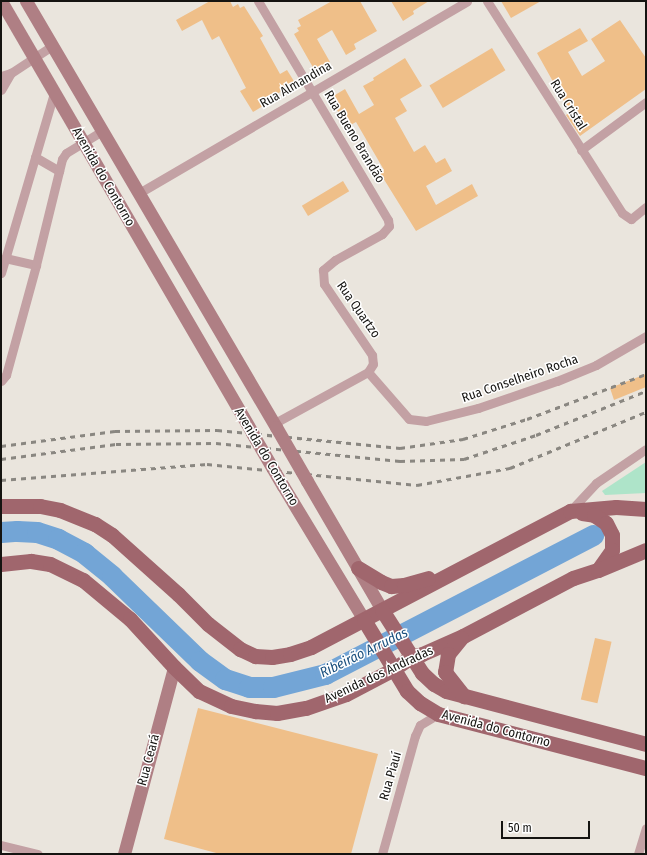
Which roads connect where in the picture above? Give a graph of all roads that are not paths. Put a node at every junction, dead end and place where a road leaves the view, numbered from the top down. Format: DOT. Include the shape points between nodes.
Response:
graph roads {
  1 [pos="26,1"];
  2 [pos="258,1"];
  3 [pos="467,1"];
  4 [pos="487,1"];
  5 [pos="1,2"];
  6 [pos="52,46"];
  7 [pos="34,58"];
  8 [pos="11,73"];
  9 [pos="1,76"];
  10 [pos="1,90"];
  11 [pos="311,91"];
  12 [pos="54,93"];
  13 [pos="646,102"];
  14 [pos="102,130"];
  15 [pos="83,143"];
  16 [pos="581,150"];
  17 [pos="35,157"];
  18 [pos="59,171"];
  19 [pos="139,193"];
  20 [pos="646,207"];
  21 [pos="389,226"];
  22 [pos="5,258"];
  23 [pos="36,265"];
  24 [pos="1,273"];
  25 [pos="646,336"];
  26 [pos="368,372"];
  27 [pos="1,381"];
  28 [pos="275,426"];
  29 [pos="646,449"];
  30 [pos="1,506"];
  31 [pos="646,509"];
  32 [pos="570,510"];
  33 [pos="646,550"];
  34 [pos="1,564"];
  35 [pos="358,568"];
  36 [pos="598,570"];
  37 [pos="447,575"];
  38 [pos="385,615"];
  39 [pos="367,625"];
  40 [pos="463,636"];
  41 [pos="409,654"];
  42 [pos="174,667"];
  43 [pos="391,667"];
  44 [pos="464,697"];
  45 [pos="438,714"];
  46 [pos="646,744"];
  47 [pos="644,767"];
  48 [pos="646,828"];
  49 [pos="1,845"];
  50 [pos="38,854"];
  51 [pos="124,854"];
  52 [pos="382,854"];
  53 [pos="638,854"];
  1 -- 6 [label="main road, Avenida do Contorno"];
  2 -- 11 [label="street, Rua Bueno Brandão"];
  3 -- 11 [label="street, Rua Almandina"];
  4 -- 16 [label="street, Rua Cristal"];
  5 -- 7 [label="main road, Avenida do Contorno"];
  6 -- 7 [label="street"];
  6 -- 14 [label="main road, Avenida do Contorno"];
  7 -- 8 [label="street"];
  7 -- 12 [label="main road, Avenida do Contorno"];
  8 -- 9 [label="street"];
  8 -- 10 [label="street"];
  11 -- 19 [label="street, Rua Almandina"];
  11 -- 21 [label="street, Rua Bueno Brandão" via="386,216"];
  12 -- 15 [label="main road, Avenida do Contorno"];
  12 -- 17 [label="street"];
  13 -- 16 [label="street"];
  14 -- 15 [label="street"];
  14 -- 19 [label="main road, Avenida do Contorno"];
  15 -- 18 [label="street" via="64,156"];
  15 -- 39 [label="main road, Avenida do Contorno, bridge" via="282,486"];
  16 -- 20 [label="street, Rua Cristal" via="622,213 631,219"];
  17 -- 18 [label="street"];
  17 -- 22 [label="street"];
  18 -- 23 [label="street"];
  19 -- 28 [label="main road, Avenida do Contorno"];
  21 -- 26 [label="street, Rua Quartzo" via="382,234 335,260 323,270 324,284 372,355 372,364"];
  22 -- 23 [label="street"];
  22 -- 24 [label="street"];
  23 -- 27 [label="street" via="6,374"];
  25 -- 26 [label="street, Rua Conselheiro Rocha" via="596,365 558,381 478,408 426,421 409,419"];
  26 -- 28 [label="street"];
  28 -- 35 [label="main road, Avenida do Contorno, bridge"];
  29 -- 32 [label="street" via="596,483"];
  30 -- 39 [label="main road" via="40,506 64,511 95,524 144,563 208,624 240,649 255,656 290,654"];
  31 -- 32 [label="main road" via="616,507"];
  32 -- 36 [label="main road" via="594,515 606,523 612,536 612,550"];
  32 -- 37 [label="main road"];
  33 -- 36 [label="main road, Avenida dos Andradas"];
  34 -- 42 [label="main road, Avenida dos Andradas" via="31,561 50,564 83,580 130,619"];
  35 -- 37 [label="main road" via="391,586"];
  35 -- 38 [label="main road, Avenida do Contorno"];
  36 -- 40 [label="main road, Avenida dos Andradas" via="573,578"];
  37 -- 38 [label="main road"];
  38 -- 39 [label="main road"];
  38 -- 41 [label="main road, Avenida do Contorno"];
  39 -- 43 [label="main road, Avenida do Contorno"];
  40 -- 41 [label="main road, Avenida dos Andradas" via="422,654"];
  40 -- 44 [label="main road" via="448,654 445,672"];
  41 -- 43 [label="main road, Avenida dos Andradas"];
  41 -- 44 [label="main road, Avenida do Contorno" via="422,674 434,684"];
  42 -- 43 [label="main road, Avenida dos Andradas" via="199,691 230,706 277,713 306,708 346,694"];
  42 -- 51 [label="main road, Rua Ceará"];
  43 -- 45 [label="main road, Avenida do Contorno" via="414,699"];
  44 -- 46 [label="main road, Avenida do Contorno"];
  45 -- 47 [label="main road, Avenida do Contorno"];
  45 -- 52 [label="street, Rua Piauí" via="420,725 415,736"];
  48 -- 53 [label="street"];
  49 -- 50 [label="street"];
}
